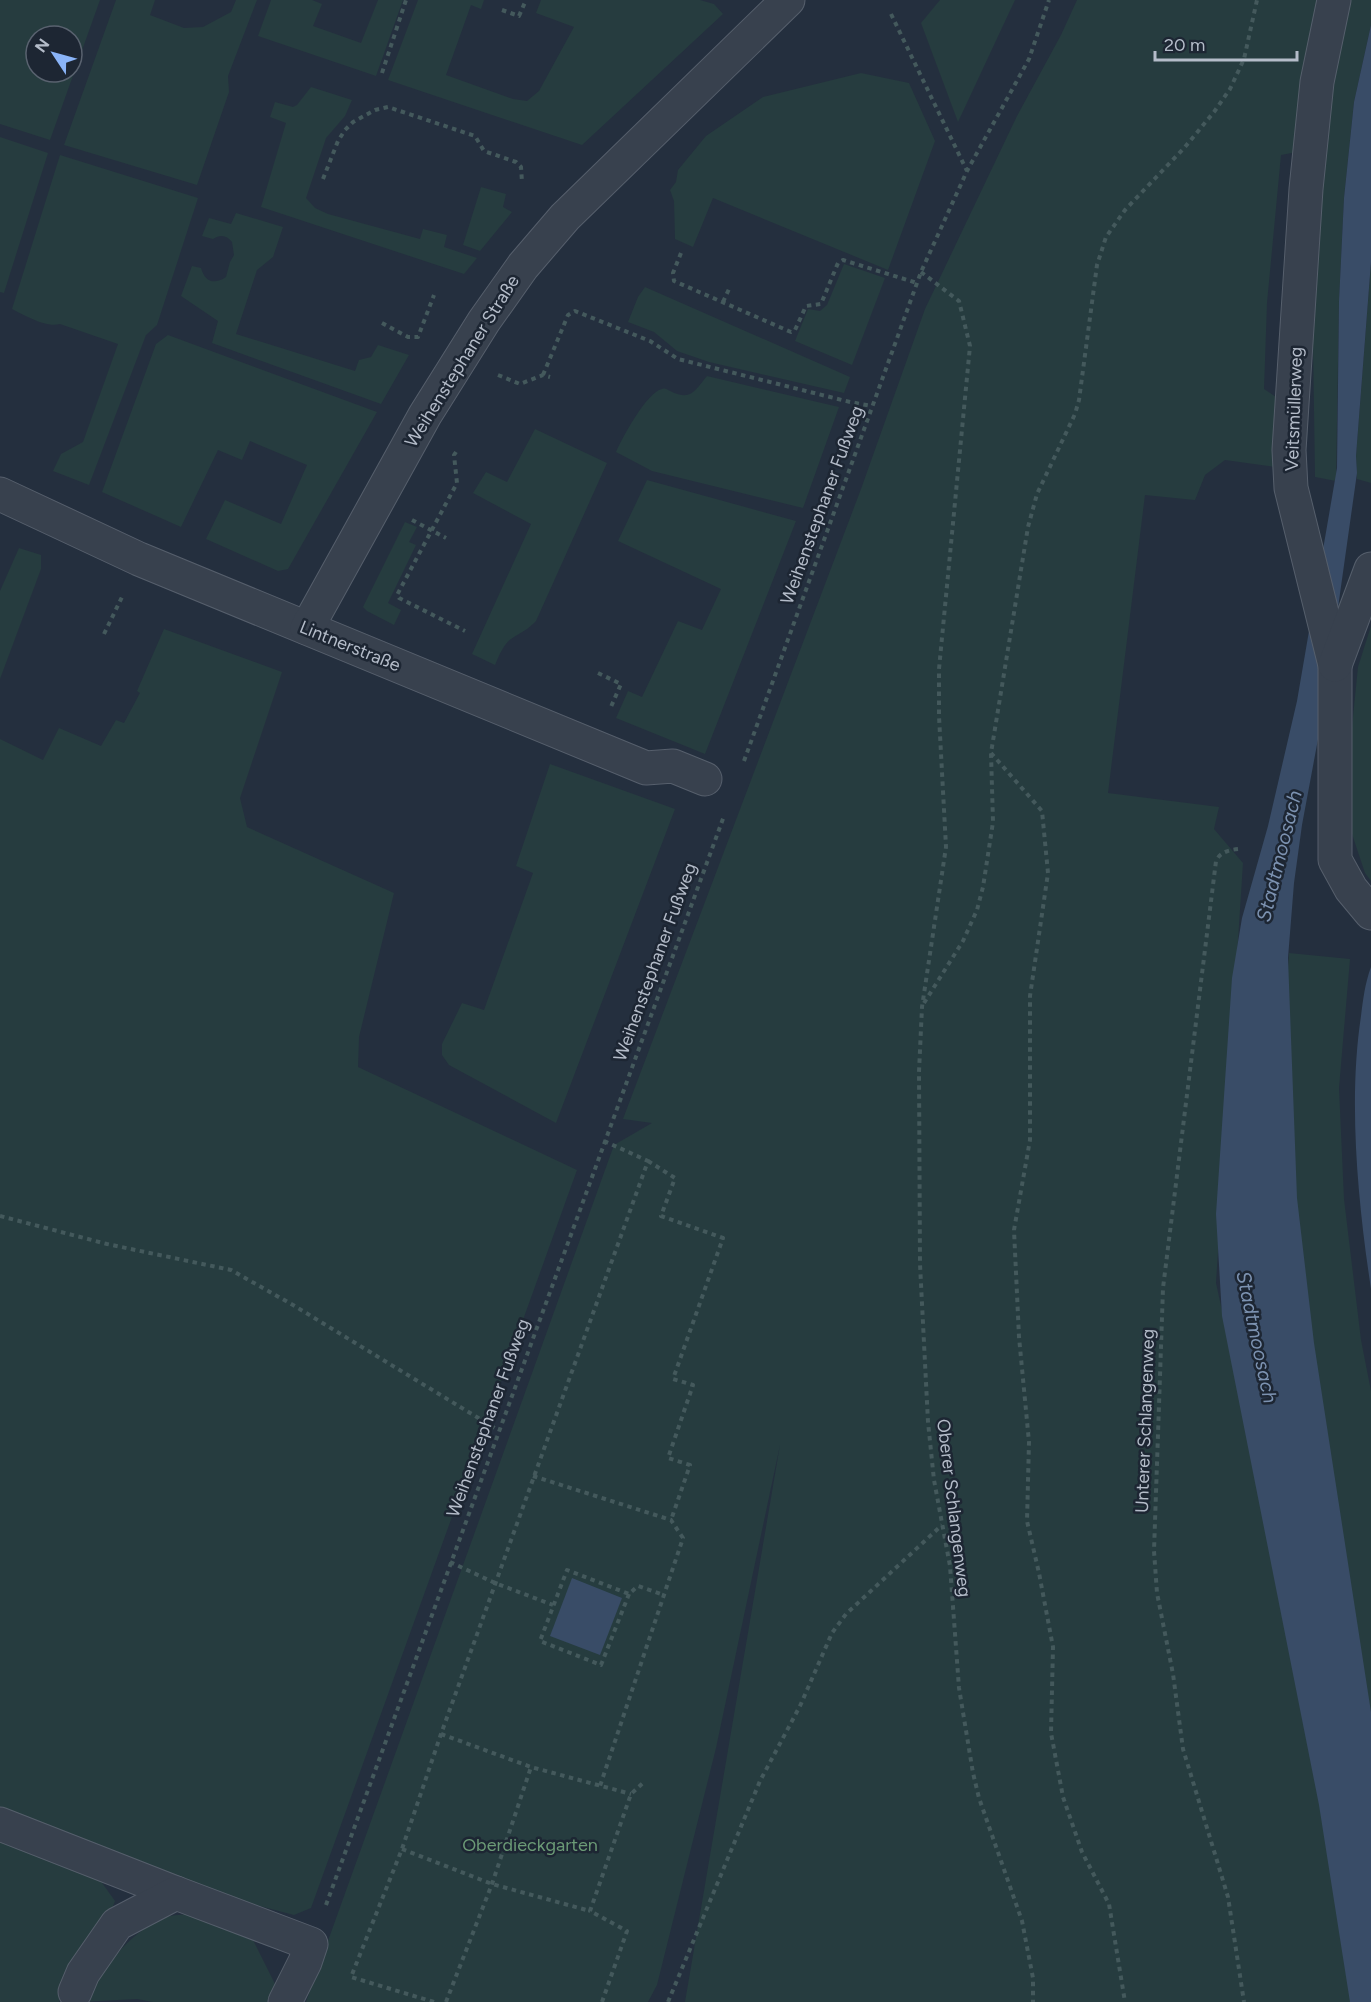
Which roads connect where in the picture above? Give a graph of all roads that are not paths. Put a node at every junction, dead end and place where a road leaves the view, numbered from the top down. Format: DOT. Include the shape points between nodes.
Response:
graph roads {
  1 [pos="788,0"];
  2 [pos="1334,0"];
  3 [pos="0,494"];
  4 [pos="1371,569"];
  5 [pos="307,628"];
  6 [pos="1335,665"];
  7 [pos="705,779"];
  8 [pos="1371,913"];
  9 [pos="0,1824"];
  10 [pos="176,1893"];
  11 [pos="75,1992"];
  12 [pos="285,2002"];
  1 -- 5 [label="street, Weihenstephaner Straße" via="565,217 523,266 483,321 425,415"];
  2 -- 6 [label="street, Veitsmüllerweg" via="1317,82 1306,189 1289,450 1291,488"];
  3 -- 5 [label="street, Lintnerstraße" via="139,559"];
  4 -- 6 [label="street"];
  5 -- 7 [label="street, Lintnerstraße" via="645,768 673,766"];
  6 -- 8 [label="street, Veitsmüllerweg" via="1335,860 1351,889"];
  9 -- 10 [label="street"];
  10 -- 11 [label="street" via="117,1924 83,1973"];
  10 -- 12 [label="street" via="311,1944"];
}
